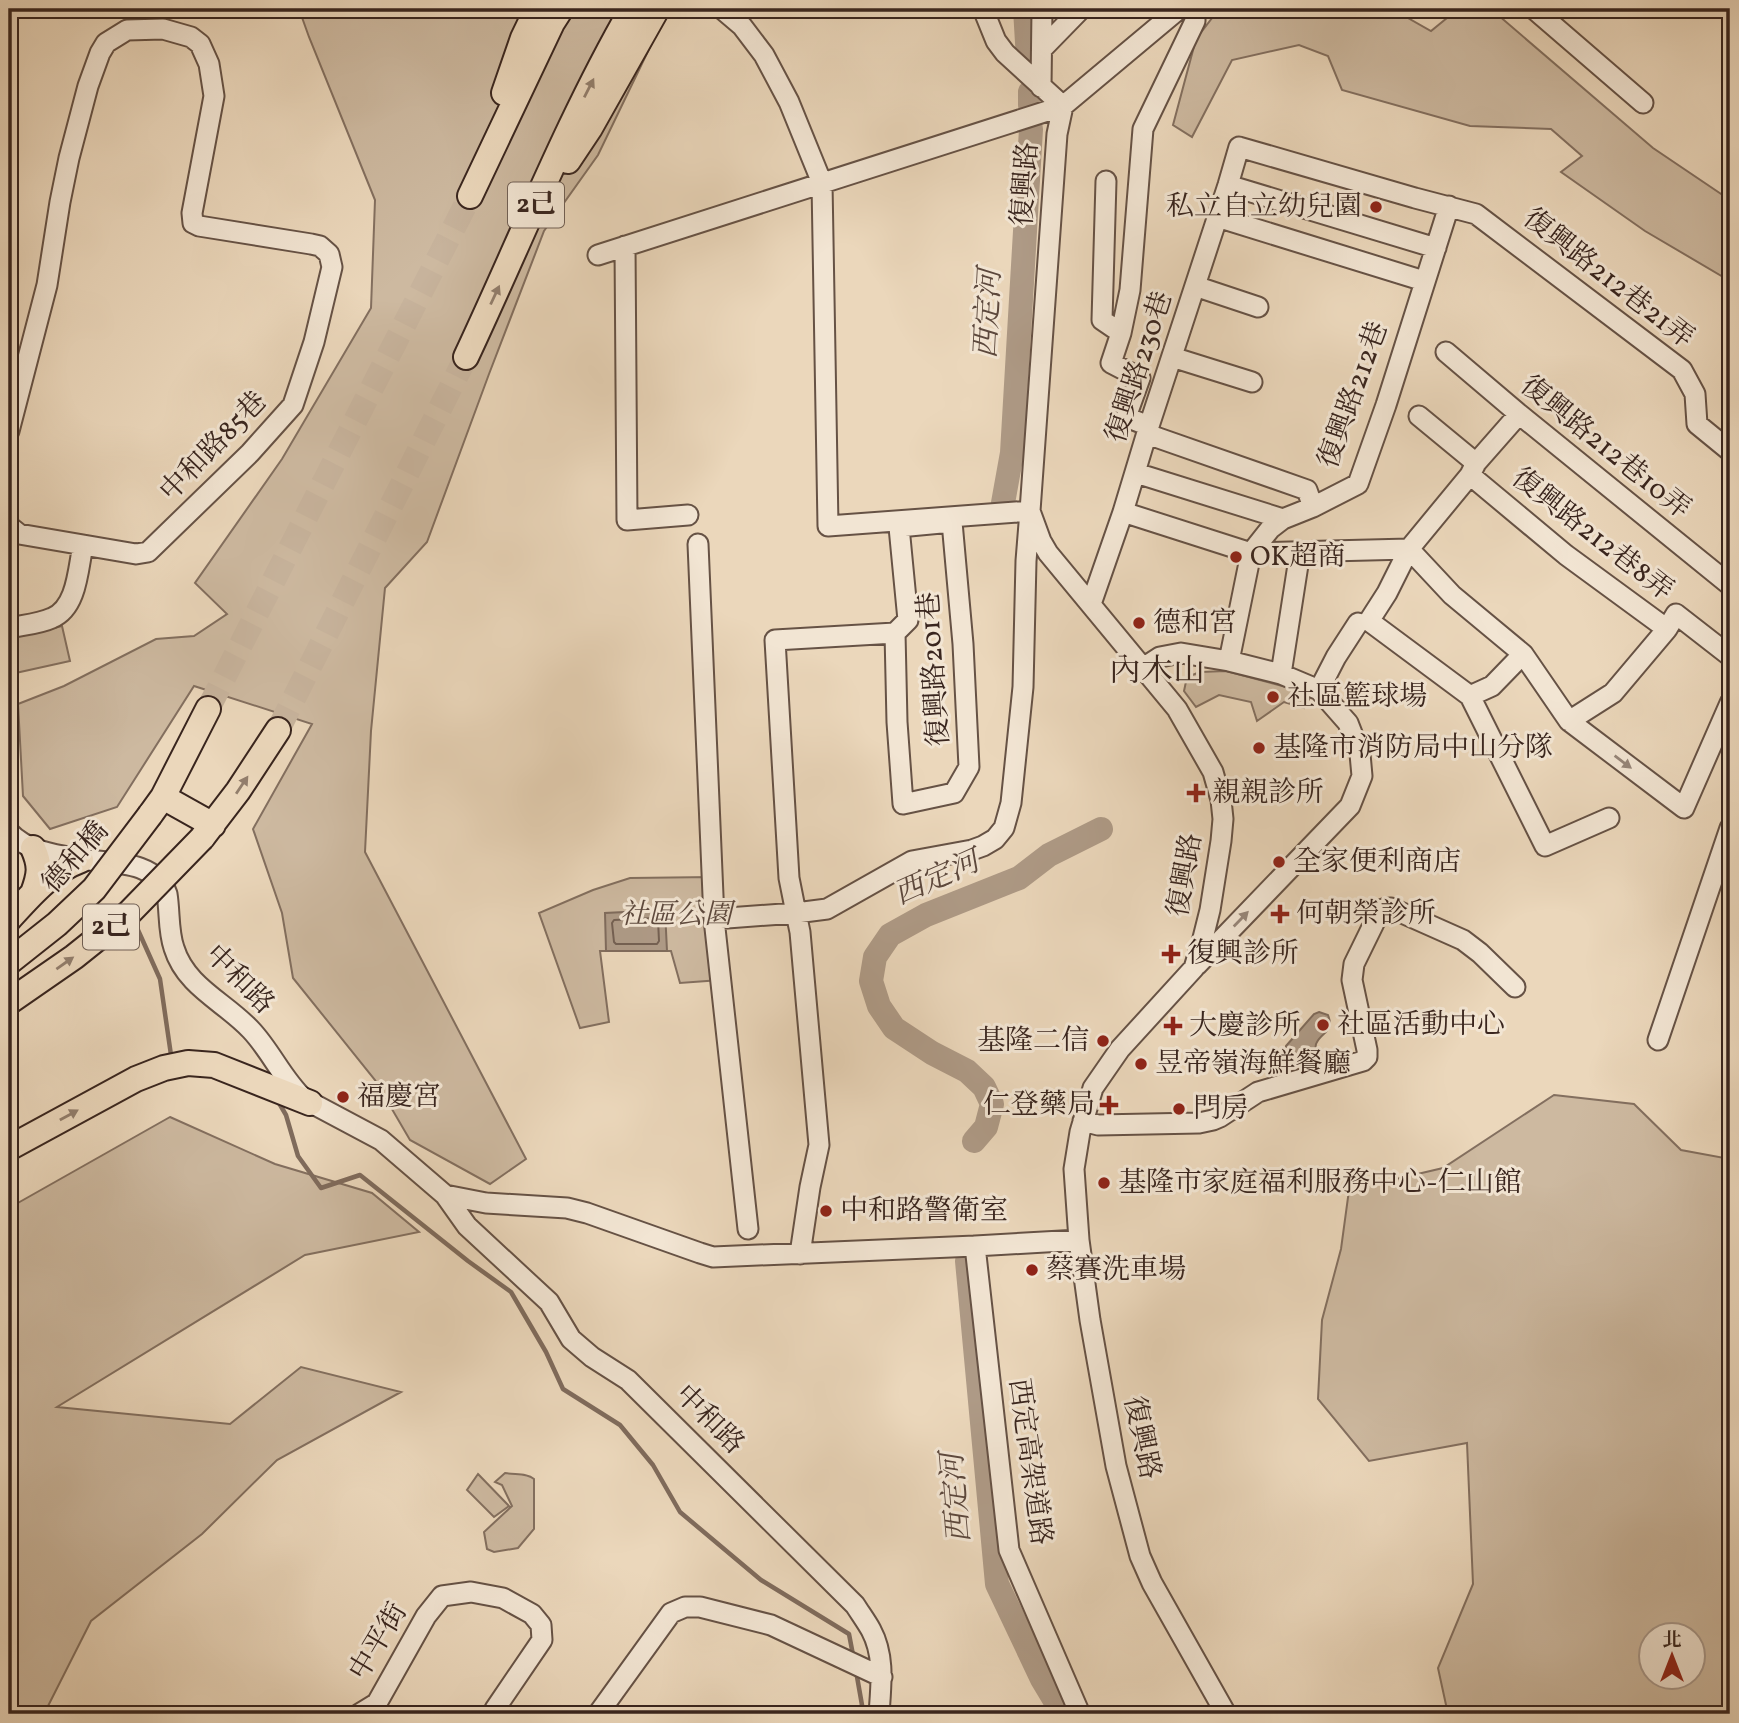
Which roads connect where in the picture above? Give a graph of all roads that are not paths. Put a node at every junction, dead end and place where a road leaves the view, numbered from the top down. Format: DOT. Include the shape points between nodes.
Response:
graph roads {
  1 [pos="632,9"];
  2 [pos="657,9"];
  3 [pos="722,9"];
  4 [pos="983,9"];
  5 [pos="1042,9"];
  6 [pos="1081,9"];
  7 [pos="1179,9"];
  8 [pos="1195,9"];
  9 [pos="1534,9"];
  10 [pos="550,14"];
  11 [pos="1042,49"];
  12 [pos="1041,87"];
  13 [pos="1643,103"];
  14 [pos="1063,106"];
  15 [pos="1239,147"];
  16 [pos="1106,181"];
  17 [pos="822,183"];
  18 [pos="1227,185"];
  19 [pos="470,196"];
  20 [pos="1449,206"];
  21 [pos="1217,217"];
  22 [pos="529,220"];
  23 [pos="625,246"];
  24 [pos="1436,247"];
  25 [pos="598,254"];
  26 [pos="1424,281"];
  27 [pos="1195,286"];
  28 [pos="1258,307"];
  29 [pos="1121,333"];
  30 [pos="1446,352"];
  31 [pos="466,357"];
  32 [pos="1171,358"];
  33 [pos="1252,382"];
  34 [pos="1519,414"];
  35 [pos="1419,416"];
  36 [pos="1148,430"];
  37 [pos="9,431"];
  38 [pos="1730,451"];
  39 [pos="1473,469"];
  40 [pos="1136,472"];
  41 [pos="1313,507"];
  42 [pos="1030,511"];
  43 [pos="1123,512"];
  44 [pos="688,515"];
  45 [pos="1283,519"];
  46 [pos="9,526"];
  47 [pos="698,544"];
  48 [pos="83,545"];
  49 [pos="1409,549"];
  50 [pos="1251,552"];
  51 [pos="1300,552"];
  52 [pos="1048,553"];
  53 [pos="1026,561"];
  54 [pos="1730,585"];
  55 [pos="1091,604"];
  56 [pos="1672,621"];
  57 [pos="1358,623"];
  58 [pos="9,628"];
  59 [pos="895,633"];
  60 [pos="1523,654"];
  61 [pos="1730,656"];
  62 [pos="1228,661"];
  63 [pos="1143,668"];
  64 [pos="1280,674"];
  65 [pos="1319,690"];
  66 [pos="1470,696"];
  67 [pos="1730,703"];
  68 [pos="208,709"];
  69 [pos="1569,721"];
  70 [pos="278,730"];
  71 [pos="157,806"];
  72 [pos="1609,818"];
  73 [pos="1730,828"];
  74 [pos="207,831"];
  75 [pos="9,832"];
  76 [pos="33,848"];
  77 [pos="81,860"];
  78 [pos="33,893"];
  79 [pos="796,913"];
  80 [pos="9,919"];
  81 [pos="713,919"];
  82 [pos="9,962"];
  83 [pos="1194,968"];
  84 [pos="1515,987"];
  85 [pos="9,1002"];
  86 [pos="1658,1040"];
  87 [pos="287,1079"];
  88 [pos="262,1083"];
  89 [pos="310,1103"];
  90 [pos="1083,1121"];
  91 [pos="9,1147"];
  92 [pos="445,1195"];
  93 [pos="486,1203"];
  94 [pos="467,1226"];
  95 [pos="748,1229"];
  96 [pos="1079,1240"];
  97 [pos="975,1246"];
  98 [pos="800,1254"];
  99 [pos="871,1631"];
  100 [pos="854,1661"];
  101 [pos="359,1714"];
  102 [pos="495,1714"];
  103 [pos="598,1714"];
  104 [pos="879,1714"];
  105 [pos="1080,1714"];
  106 [pos="1226,1714"];
  22 -- 1 [label="main road, 2己, one-way" via="577,112"];
  2 -- 22 [label="main road" via="590,128"];
  3 -- 17 [label="street" via="764,55"];
  4 -- 12 [label="street" via="996,41"];
  5 -- 11 [label="street"];
  6 -- 11 [label="street"];
  7 -- 14 [label="street, 復興路"];
  8 -- 29 [label="street" via="1195,21 1143,129 1130,290"];
  9 -- 13 [label="street"];
  10 -- 19 [label="main road" via="523,38"];
  11 -- 12 [label="street"];
  12 -- 14 [label="street"];
  14 -- 17 [label="street"];
  14 -- 42 [label="street, 復興路" via="1057,134"];
  15 -- 18 [label="street, 復興路230巷"];
  15 -- 20 [label="street, 復興路212巷21弄"];
  16 -- 29 [label="street" via="1102,320"];
  17 -- 23 [label="street"];
  17 -- 42 [label="street" via="828,526"];
  18 -- 21 [label="street, 復興路230巷"];
  18 -- 24 [label="street"];
  20 -- 24 [label="street, 復興路212巷"];
  20 -- 38 [label="street, 復興路212巷21弄" via="1476,214 1682,370 1695,394 1697,424"];
  21 -- 26 [label="street"];
  21 -- 27 [label="street, 復興路230巷"];
  31 -- 22 [label="main road, 2己, one-way"];
  23 -- 25 [label="street"];
  23 -- 44 [label="street" via="627,520"];
  24 -- 26 [label="street, 復興路212巷"];
  26 -- 41 [label="street, 復興路212巷" via="1358,484"];
  27 -- 28 [label="street"];
  27 -- 32 [label="street, 復興路230巷"];
  29 -- 36 [label="street" via="1111,363 1140,378 1126,417"];
  30 -- 34 [label="street, 復興路212巷10弄"];
  32 -- 33 [label="street"];
  32 -- 36 [label="street, 復興路230巷"];
  34 -- 39 [label="street"];
  34 -- 54 [label="street, 復興路212巷10弄"];
  35 -- 39 [label="street, 復興路212巷8弄"];
  36 -- 40 [label="street, 復興路230巷"];
  36 -- 41 [label="street" via="1307,490"];
  37 -- 48 [label="street, 中和路85巷" via="47,285 69,158 100,53 106,43 127,30 163,29 191,37 200,44 209,64 214,96 191,213 193,223 320,246 329,254 332,267 302,383 279,422 148,552"];
  39 -- 49 [label="street"];
  39 -- 56 [label="street, 復興路212巷8弄" via="1566,555"];
  40 -- 43 [label="street, 復興路230巷"];
  40 -- 45 [label="street"];
  41 -- 45 [label="street, 復興路212巷"];
  42 -- 52 [label="street, 復興路"];
  42 -- 53 [label="street"];
  43 -- 50 [label="street"];
  43 -- 55 [label="street, 復興路230巷"];
  45 -- 50 [label="street, 復興路212巷"];
  46 -- 48 [label="street, 中和路85巷" via="19,534"];
  47 -- 81 [label="street"];
  48 -- 58 [label="street" via="69,604 61,614"];
  49 -- 51 [label="street"];
  49 -- 60 [label="street" via="1452,595"];
  49 -- 66 [label="street" via="1369,621"];
  50 -- 51 [label="street"];
  50 -- 62 [label="street, 復興路212巷"];
  51 -- 64 [label="street"];
  52 -- 53 [label="street"];
  52 -- 55 [label="street, 復興路"];
  53 -- 79 [label="street" via="1023,687 1011,803 1004,828 983,846 912,861 827,909"];
  55 -- 63 [label="street, 復興路"];
  56 -- 61 [label="street, 復興路212巷8弄"];
  56 -- 69 [label="street" via="1613,693"];
  57 -- 65 [label="street"];
  59 -- 59 [label="street, 復興路201巷" via="897,722 903,804 954,793 969,766 952,522 899,527 908,620"];
  59 -- 79 [label="street, 復興路201巷" via="775,640 789,878"];
  60 -- 66 [label="street" via="1492,686"];
  60 -- 69 [label="street"];
  62 -- 63 [label="street" via="1181,653 1160,657"];
  62 -- 64 [label="street"];
  63 -- 83 [label="street, 復興路" via="1177,709 1213,772 1221,800 1221,841 1210,910"];
  64 -- 65 [label="street"];
  83 -- 65 [label="street, one-way" via="1355,798 1362,776 1360,754 1348,723"];
  66 -- 72 [label="street" via="1545,846"];
  69 -- 67 [label="street, one-way" via="1684,808"];
  68 -- 71 [label="main road, 2己"];
  74 -- 70 [label="main road, 2己, one-way"];
  71 -- 74 [label="main road"];
  71 -- 82 [label="main road, 德和橋 / 2己, bridge" via="94,889"];
  73 -- 86 [label="street"];
  85 -- 74 [label="main road, 2己, one-way, bridge" via="129,912"];
  75 -- 76 [label="street, 中和路"];
  76 -- 77 [label="street, 中和路"];
  76 -- 78 [label="main road" via="40,868"];
  77 -- 78 [label="main road" via="68,864"];
  77 -- 87 [label="street, 中和路" via="127,864 157,878 167,894 173,947 185,972 250,1029"];
  78 -- 80 [label="main road"];
  79 -- 81 [label="street"];
  79 -- 98 [label="street, 復興路201巷" via="819,1145"];
  81 -- 95 [label="street"];
  83 -- 90 [label="street, 復興路" via="1120,1049 1093,1088"];
  84 -- 90 [label="street" via="1463,940 1391,908 1383,909 1352,972 1367,1050 1363,1061 1258,1092 1220,1117 1199,1123 1098,1125"];
  87 -- 88 [label="main road" via="282,1084"];
  87 -- 89 [label="street, 中和路"];
  88 -- 89 [label="main road"];
  91 -- 88 [label="main road, one-way" via="164,1068 188,1063 214,1065"];
  89 -- 92 [label="street, 中和路" via="382,1140"];
  90 -- 96 [label="street, 復興路" via="1074,1169"];
  92 -- 93 [label="street"];
  92 -- 94 [label="street, 中和路"];
  93 -- 94 [label="street" via="468,1210"];
  93 -- 98 [label="street" via="567,1208 713,1256"];
  94 -- 99 [label="street, 中和路" via="549,1302 571,1339 628,1380 847,1596"];
  96 -- 97 [label="street"];
  96 -- 106 [label="street, 復興路" via="1116,1466 1140,1556"];
  97 -- 98 [label="street"];
  97 -- 105 [label="street, 西定高架道路" via="1009,1550"];
  99 -- 100 [label="street" via="869,1646"];
  99 -- 100 [label="street, 中和路" via="879,1651"];
  100 -- 103 [label="street" via="771,1625 700,1606 685,1607 671,1613"];
  100 -- 104 [label="street, 中和路"];
  101 -- 102 [label="street, 中平街" via="377,1703 426,1616 442,1597 471,1592 503,1598 532,1614 541,1625 542,1640"];
}
